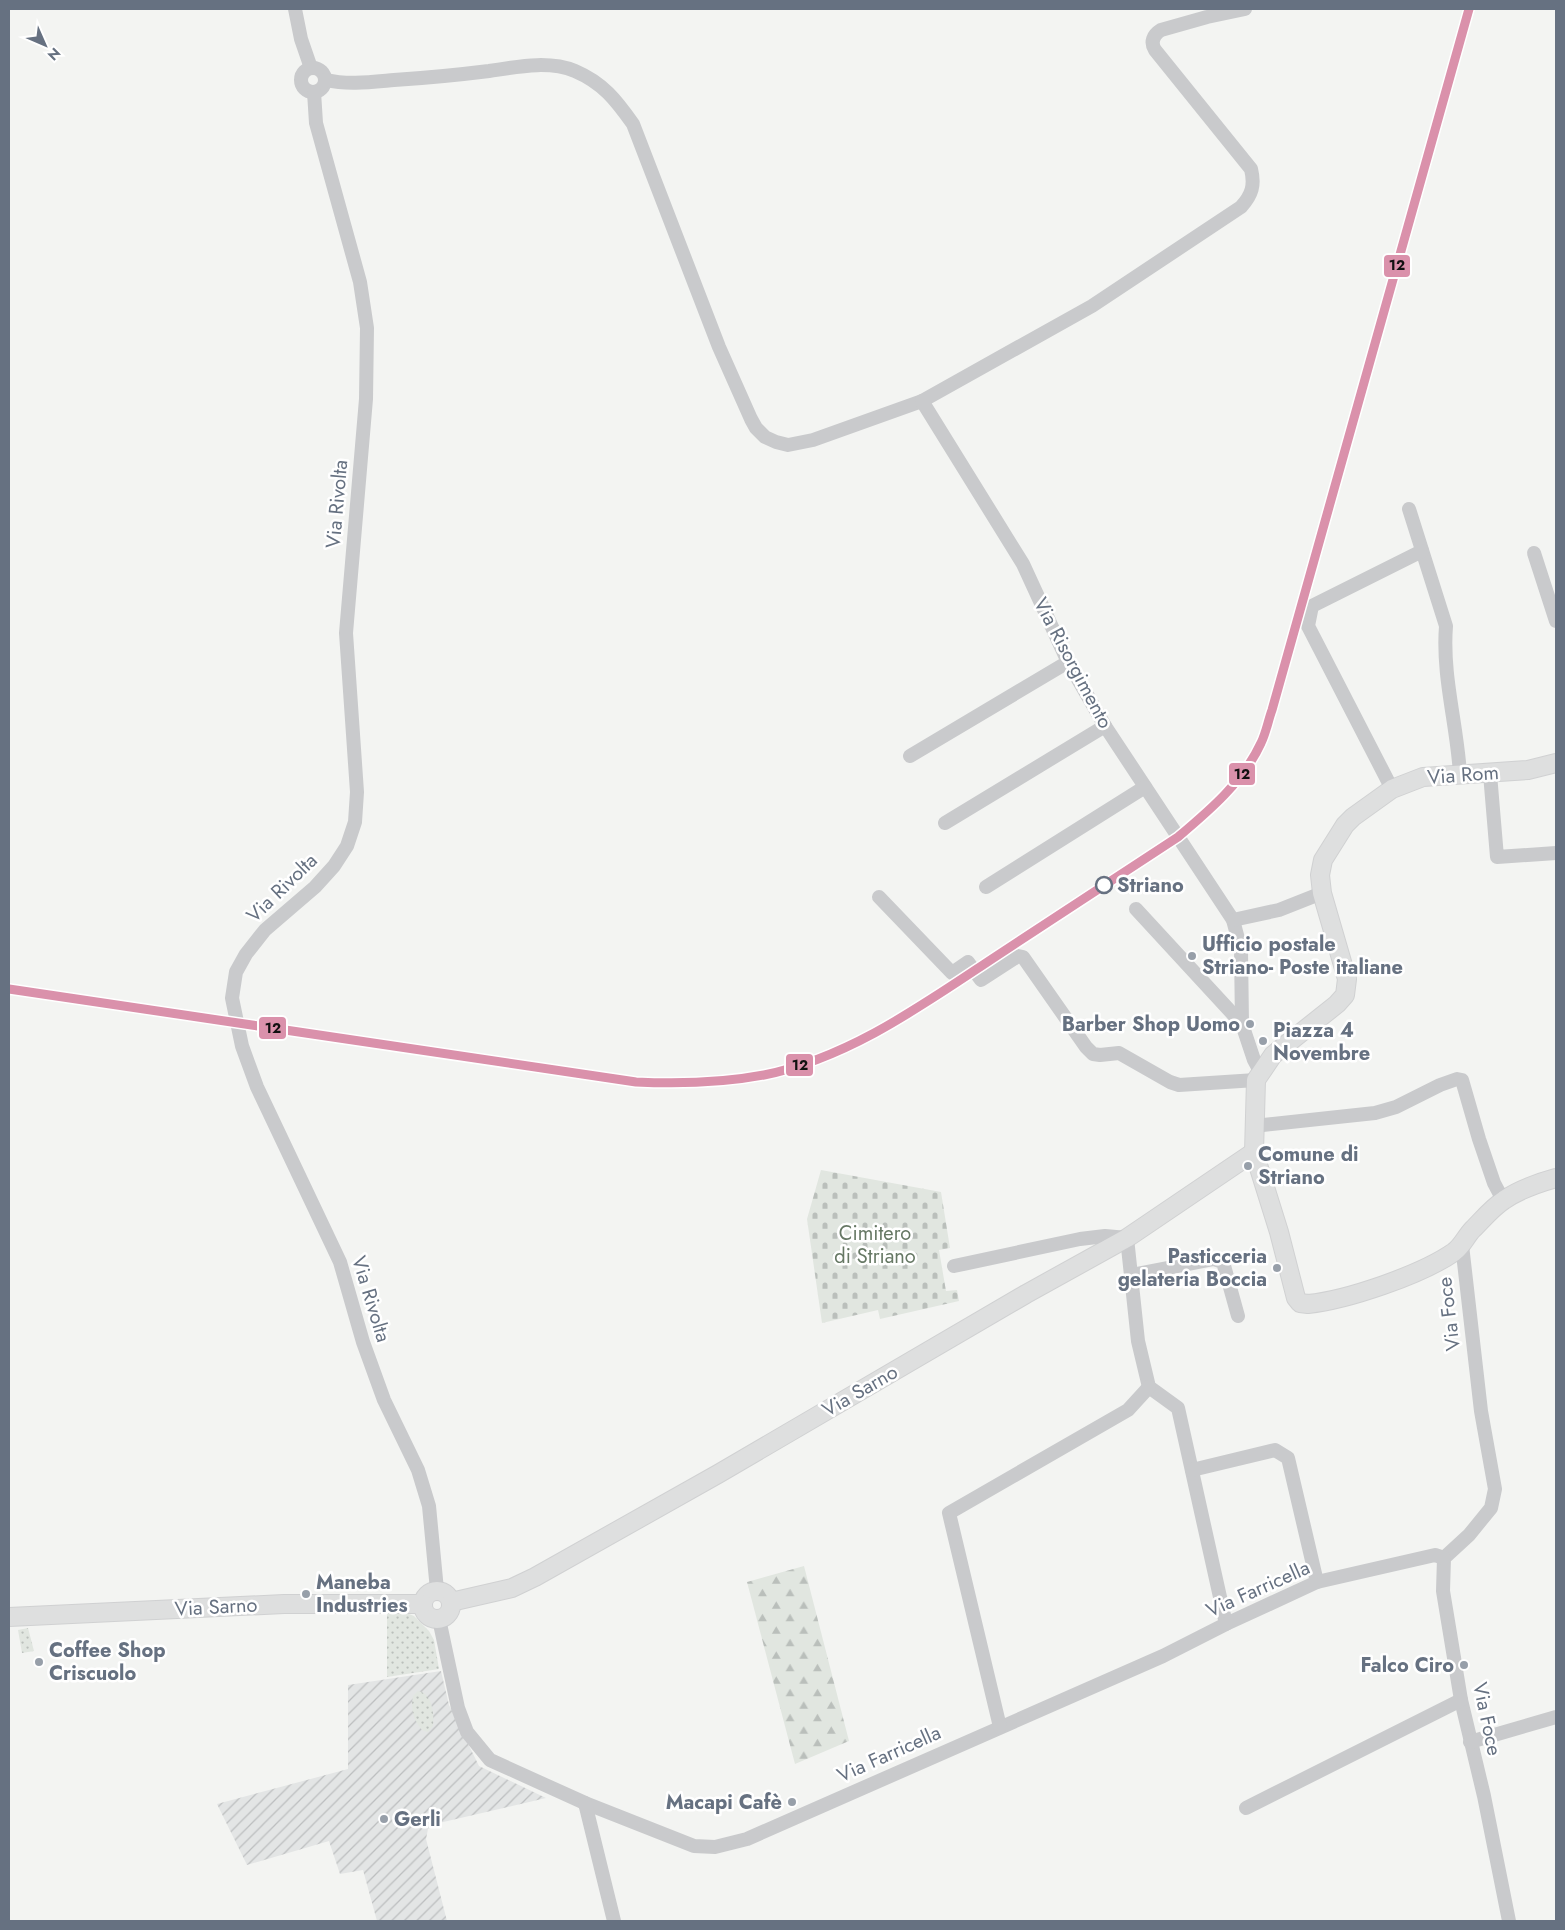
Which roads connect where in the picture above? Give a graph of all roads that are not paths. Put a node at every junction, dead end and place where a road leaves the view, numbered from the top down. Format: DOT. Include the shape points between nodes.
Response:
graph roads {
  1 [pos="295,9"];
  2 [pos="1245,9"];
  3 [pos="311,68"];
  4 [pos="326,80"];
  5 [pos="314,92"];
  6 [pos="922,401"];
  7 [pos="1409,510"];
  8 [pos="1422,551"];
  9 [pos="1534,553"];
  10 [pos="1556,621"];
  11 [pos="1068,662"];
  12 [pos="1105,726"];
  13 [pos="910,756"];
  14 [pos="1556,763"];
  15 [pos="1460,774"];
  16 [pos="1490,774"];
  17 [pos="1145,787"];
  18 [pos="1392,789"];
  19 [pos="945,823"];
  20 [pos="1556,853"];
  21 [pos="986,887"];
  22 [pos="1322,893"];
  23 [pos="879,897"];
  24 [pos="1136,909"];
  25 [pos="1233,920"];
  26 [pos="1242,1024"];
  27 [pos="1259,1077"];
  28 [pos="1254,1126"];
  29 [pos="1254,1152"];
  30 [pos="1556,1178"];
  31 [pos="1502,1200"];
  32 [pos="1128,1238"];
  33 [pos="1462,1245"];
  34 [pos="954,1266"];
  35 [pos="1132,1275"];
  36 [pos="1238,1316"];
  37 [pos="1149,1386"];
  38 [pos="1192,1470"];
  39 [pos="1444,1558"];
  40 [pos="1317,1582"];
  41 [pos="437,1590"];
  42 [pos="451,1602"];
  43 [pos="423,1604"];
  44 [pos="9,1617"];
  45 [pos="439,1619"];
  46 [pos="1226,1624"];
  47 [pos="1461,1700"];
  48 [pos="1556,1717"];
  49 [pos="1000,1727"];
  50 [pos="1470,1742"];
  51 [pos="585,1803"];
  52 [pos="1246,1808"];
  53 [pos="614,1921"];
  54 [pos="1508,1921"];
  1 -- 3 [label="street"];
  2 -- 6 [label="street" via="1161,30 1152,42 1155,50 1251,169 1252,190 1248,200 1092,306"];
  3 -- 4 [label="street" via="322,71"];
  3 -- 5 [label="street" via="302,74 301,83 306,90"];
  4 -- 5 [label="street" via="322,89"];
  4 -- 6 [label="street" via="357,83 543,65 573,70 589,78 615,97 633,124 719,347 751,419 765,437 788,445 800,443"];
  5 -- 41 [label="street, Via Rivolta" via="316,123 360,282 367,328 366,399 346,633 357,792 355,822 347,846 334,866 265,930 246,954 236,972 232,998 242,1046 257,1087 340,1262 362,1342 384,1400 418,1470 429,1506"];
  6 -- 11 [label="street, Via Risorgimento" via="1023,564"];
  7 -- 8 [label="street"];
  8 -- 15 [label="street" via="1446,626 1448,688"];
  8 -- 18 [label="street" via="1312,606 1308,626"];
  9 -- 10 [label="street"];
  11 -- 12 [label="street, Via Risorgimento"];
  11 -- 13 [label="street"];
  12 -- 17 [label="street, Via Risorgimento"];
  12 -- 19 [label="street"];
  14 -- 16 [label="main road, Via Rom"];
  15 -- 16 [label="main road, Via Rom"];
  15 -- 18 [label="main road, Via Rom" via="1423,777"];
  16 -- 20 [label="street" via="1497,857"];
  17 -- 21 [label="street"];
  17 -- 25 [label="street, Via Risorgimento"];
  18 -- 22 [label="main road, Via Rom" via="1353,817 1333,842 1323,860 1320,875"];
  22 -- 25 [label="street" via="1279,910"];
  22 -- 27 [label="main road, Via Rom" via="1348,979 1345,995 1273,1055"];
  23 -- 27 [label="street" via="952,972 968,962 981,980 1018,956 1023,957 1093,1054 1119,1053 1179,1085"];
  24 -- 26 [label="street"];
  25 -- 26 [label="street, Via Risorgimento" via="1241,950"];
  26 -- 27 [label="street, Via Risorgimento"];
  27 -- 28 [label="main road, Via Risorgimento"];
  28 -- 29 [label="main road, Via Risorgimento"];
  28 -- 31 [label="street" via="1375,1113 1396,1107 1440,1085 1462,1080 1479,1139"];
  29 -- 32 [label="main road, Via Sarno"];
  29 -- 33 [label="main road, Via Risorgimento" via="1300,1303 1316,1303 1408,1276"];
  30 -- 31 [label="main road" via="1526,1187"];
  31 -- 33 [label="main road"];
  32 -- 34 [label="street" via="1080,1239"];
  32 -- 35 [label="street"];
  32 -- 42 [label="main road, Via Sarno" via="535,1577 512,1588"];
  33 -- 39 [label="street, Via Foce" via="1481,1411 1495,1489 1491,1508"];
  35 -- 36 [label="street" via="1214,1259 1223,1262"];
  35 -- 37 [label="street" via="1138,1341"];
  37 -- 38 [label="street" via="1178,1408"];
  37 -- 49 [label="street" via="1128,1410 949,1513"];
  38 -- 40 [label="street" via="1275,1450 1288,1458"];
  38 -- 46 [label="street"];
  39 -- 40 [label="street, Via Farricella" via="1435,1555"];
  39 -- 47 [label="street, Via Foce" via="1443,1591"];
  40 -- 46 [label="street, Via Farricella"];
  41 -- 42 [label="main road" via="448,1595"];
  41 -- 43 [label="main road" via="428,1593"];
  42 -- 45 [label="main road" via="447,1615"];
  43 -- 44 [label="main road, Via Sarno" via="284,1604"];
  43 -- 45 [label="main road" via="428,1616"];
  45 -- 51 [label="street, Via Farricella" via="458,1708 467,1732 490,1760"];
  46 -- 49 [label="street, Via Farricella" via="1163,1656"];
  47 -- 50 [label="street, Via Foce"];
  47 -- 52 [label="street"];
  48 -- 50 [label="street"];
  49 -- 51 [label="street, Via Farricella" via="747,1839 714,1847 694,1846"];
  50 -- 54 [label="street, Via Foce"];
  51 -- 53 [label="street"];
}
